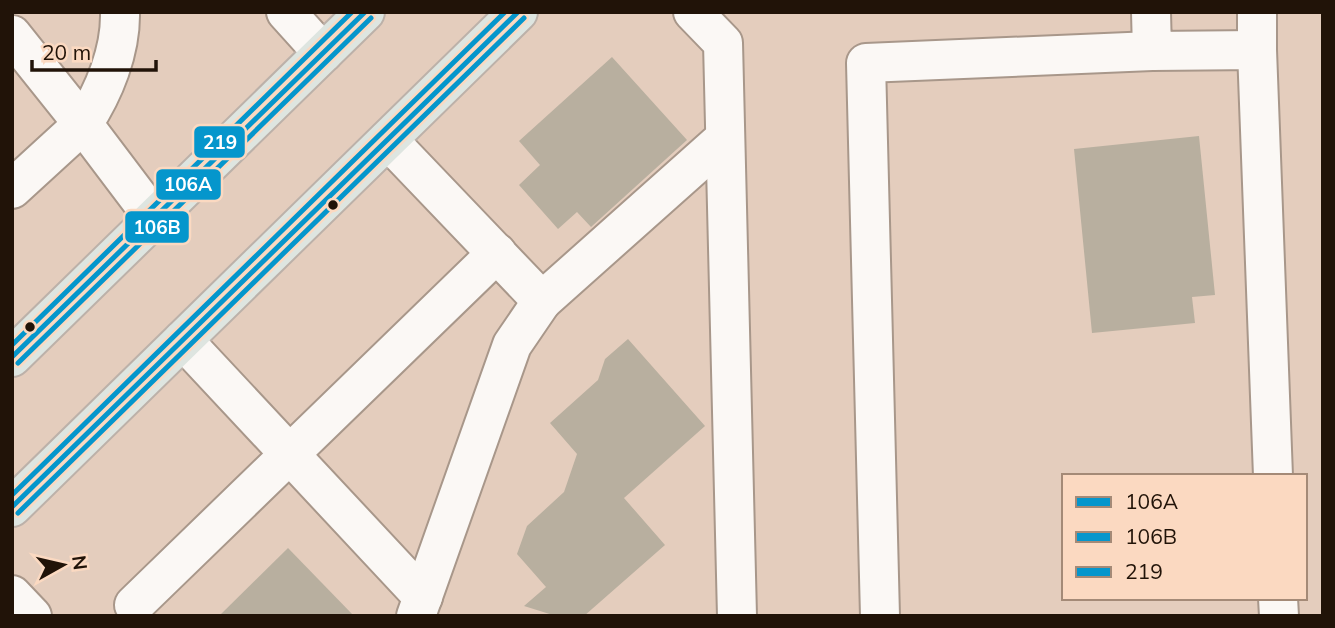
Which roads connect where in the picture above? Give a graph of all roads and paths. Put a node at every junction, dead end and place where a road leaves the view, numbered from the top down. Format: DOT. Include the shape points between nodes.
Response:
graph roads {
  1 [pos="120,12"];
  2 [pos="286,12"];
  3 [pos="365,12"];
  4 [pos="518,12"];
  5 [pos="694,12"];
  6 [pos="1152,12"];
  7 [pos="1257,12"];
  8 [pos="12,35"];
  9 [pos="1257,50"];
  10 [pos="1152,51"];
  11 [pos="323,53"];
  12 [pos="83,124"];
  13 [pos="725,138"];
  14 [pos="388,140"];
  15 [pos="12,188"];
  16 [pos="154,218"];
  17 [pos="497,253"];
  18 [pos="542,301"];
  19 [pos="183,340"];
  20 [pos="12,357"];
  21 [pos="290,455"];
  22 [pos="1273,474"];
  23 [pos="12,507"];
  24 [pos="12,595"];
  25 [pos="134,605"];
  26 [pos="419,606"];
  27 [pos="32,616"];
  28 [pos="737,616"];
  29 [pos="880,616"];
  1 -- 12 [label="lane" via="120,32 106,79"];
  2 -- 11 [label="lane"];
  3 -- 11 [label="main road"];
  4 -- 14 [label="main road"];
  5 -- 13 [label="lane" via="723,43"];
  6 -- 10 [label="lane"];
  7 -- 9 [label="lane"];
  8 -- 12 [label="lane"];
  9 -- 10 [label="lane"];
  9 -- 22 [label="lane"];
  10 -- 29 [label="lane" via="866,63"];
  11 -- 16 [label="main road"];
  12 -- 15 [label="lane"];
  12 -- 16 [label="lane"];
  13 -- 18 [label="lane"];
  13 -- 28 [label="lane"];
  14 -- 17 [label="lane"];
  14 -- 19 [label="main road"];
  16 -- 20 [label="main road"];
  17 -- 18 [label="lane"];
  17 -- 21 [label="lane"];
  18 -- 26 [label="lane" via="512,345"];
  19 -- 21 [label="lane"];
  19 -- 23 [label="main road"];
  21 -- 25 [label="lane"];
  21 -- 26 [label="lane"];
  24 -- 27 [label="lane"];
}
